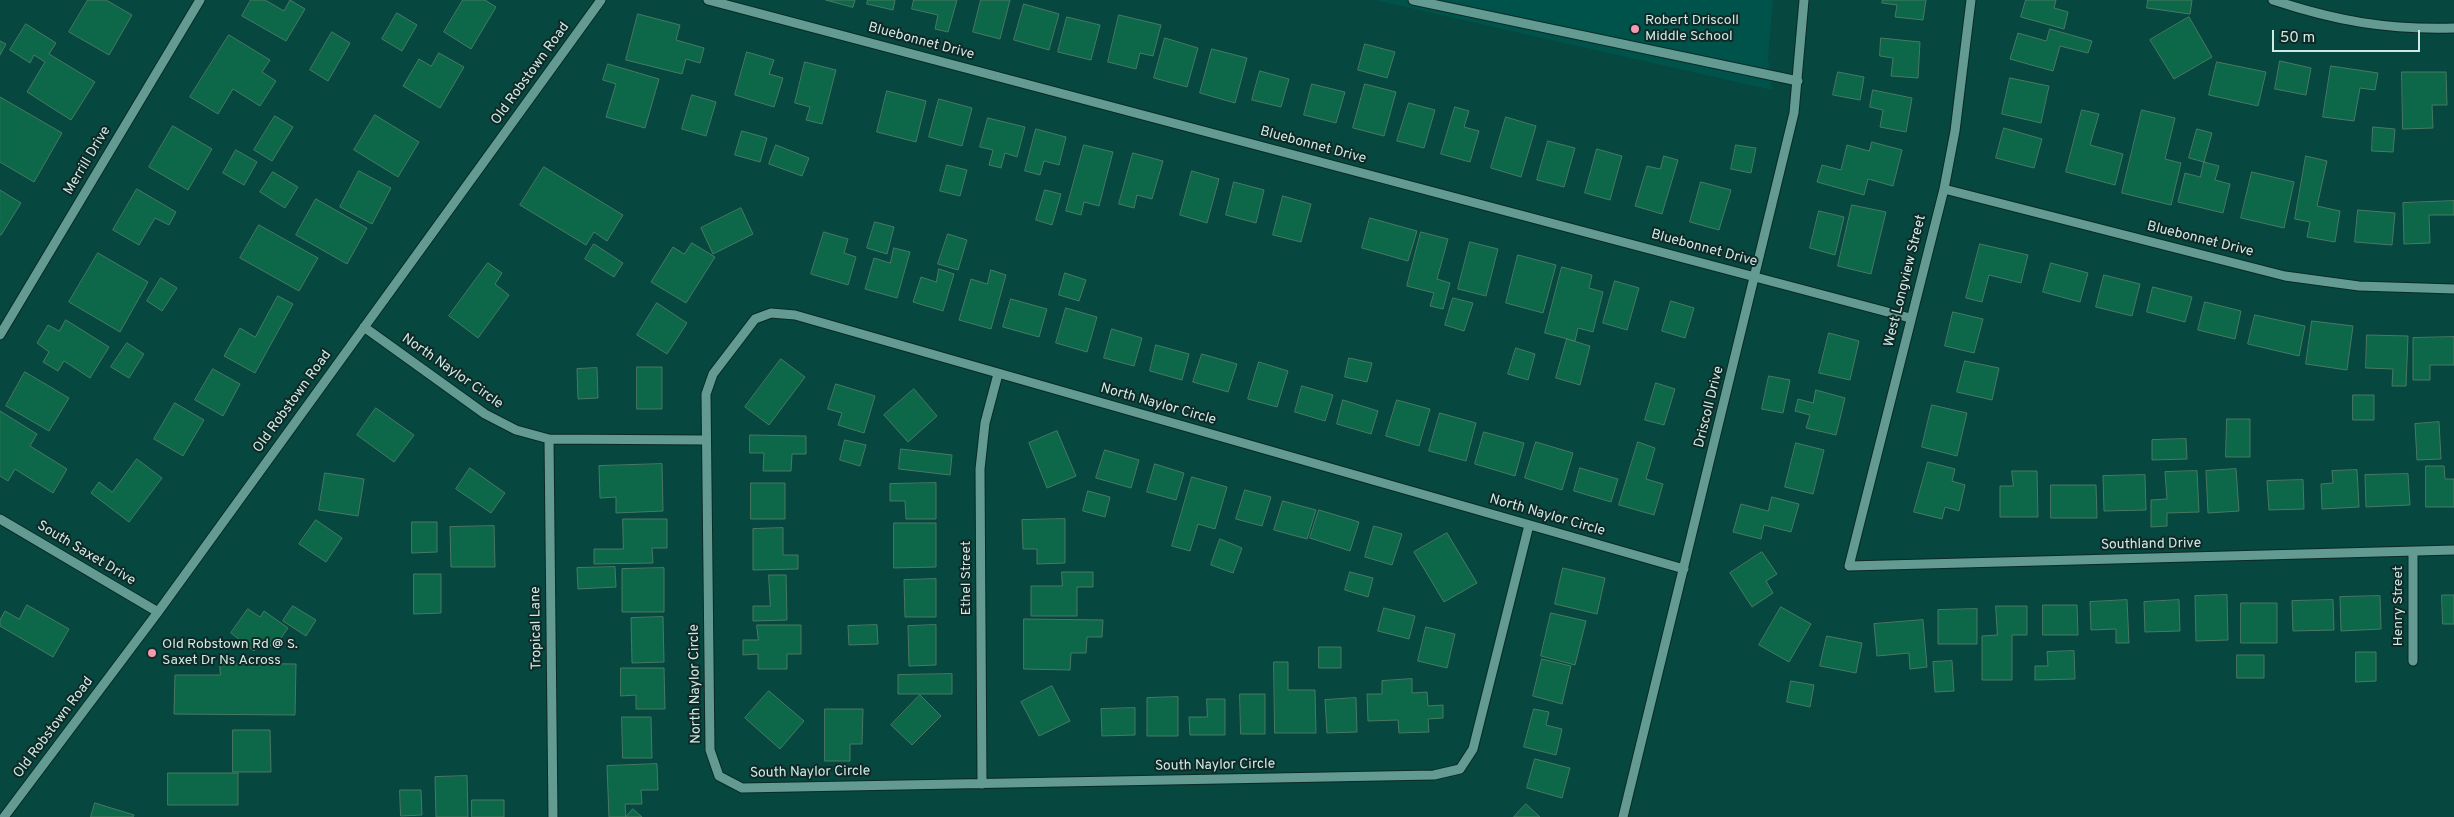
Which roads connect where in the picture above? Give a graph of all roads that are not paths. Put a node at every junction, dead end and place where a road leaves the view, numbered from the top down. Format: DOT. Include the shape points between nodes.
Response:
graph roads {
  1 [pos="200,0"];
  2 [pos="601,0"];
  3 [pos="708,0"];
  4 [pos="1413,0"];
  5 [pos="1804,0"];
  6 [pos="1971,0"];
  7 [pos="2273,0"];
  8 [pos="2454,28"];
  9 [pos="1798,81"];
  10 [pos="1944,189"];
  11 [pos="1756,277"];
  12 [pos="2454,289"];
  13 [pos="1910,318"];
  14 [pos="364,327"];
  15 [pos="0,335"];
  16 [pos="998,374"];
  17 [pos="548,440"];
  18 [pos="706,440"];
  19 [pos="0,519"];
  20 [pos="1529,525"];
  21 [pos="2454,550"];
  22 [pos="2413,552"];
  23 [pos="1850,566"];
  24 [pos="1684,569"];
  25 [pos="158,612"];
  26 [pos="2413,661"];
  27 [pos="719,776"];
  28 [pos="982,784"];
  29 [pos="4,817"];
  30 [pos="552,817"];
  31 [pos="1623,817"];
  1 -- 15 [label="street, Merrill Drive"];
  2 -- 14 [label="street, Old Robstown Road"];
  3 -- 11 [label="street, Bluebonnet Drive"];
  4 -- 9 [label="street"];
  5 -- 9 [label="street, Driscoll Drive"];
  6 -- 10 [label="street, West Longview Street" via="1955,132"];
  7 -- 8 [label="street" via="2367,25"];
  9 -- 11 [label="street, Driscoll Drive" via="1794,113"];
  10 -- 12 [label="street, Bluebonnet Drive" via="2285,276 2359,286"];
  10 -- 13 [label="street, West Longview Street"];
  11 -- 13 [label="street, Bluebonnet Drive"];
  11 -- 24 [label="street, Driscoll Drive"];
  13 -- 23 [label="street, West Longview Street"];
  14 -- 17 [label="street, North Naylor Circle" via="485,414 516,430"];
  14 -- 25 [label="street, Old Robstown Road"];
  16 -- 18 [label="street, North Naylor Circle" via="795,315 771,313 756,319 713,374 706,394"];
  16 -- 20 [label="street, North Naylor Circle"];
  16 -- 28 [label="street, Ethel Street" via="985,423 980,469"];
  17 -- 18 [label="street, North Naylor Circle"];
  17 -- 30 [label="street, Tropical Lane"];
  18 -- 27 [label="street, North Naylor Circle" via="710,750"];
  19 -- 25 [label="street, South Saxet Drive"];
  20 -- 24 [label="street, North Naylor Circle"];
  20 -- 28 [label="street, South Naylor Circle" via="1473,749 1460,769 1434,775"];
  21 -- 22 [label="street, Southland Drive"];
  22 -- 23 [label="street, Southland Drive"];
  22 -- 26 [label="street, Henry Street"];
  24 -- 31 [label="street, Driscoll Drive"];
  25 -- 29 [label="street, Old Robstown Road"];
  27 -- 28 [label="street, South Naylor Circle" via="742,788"];
}
